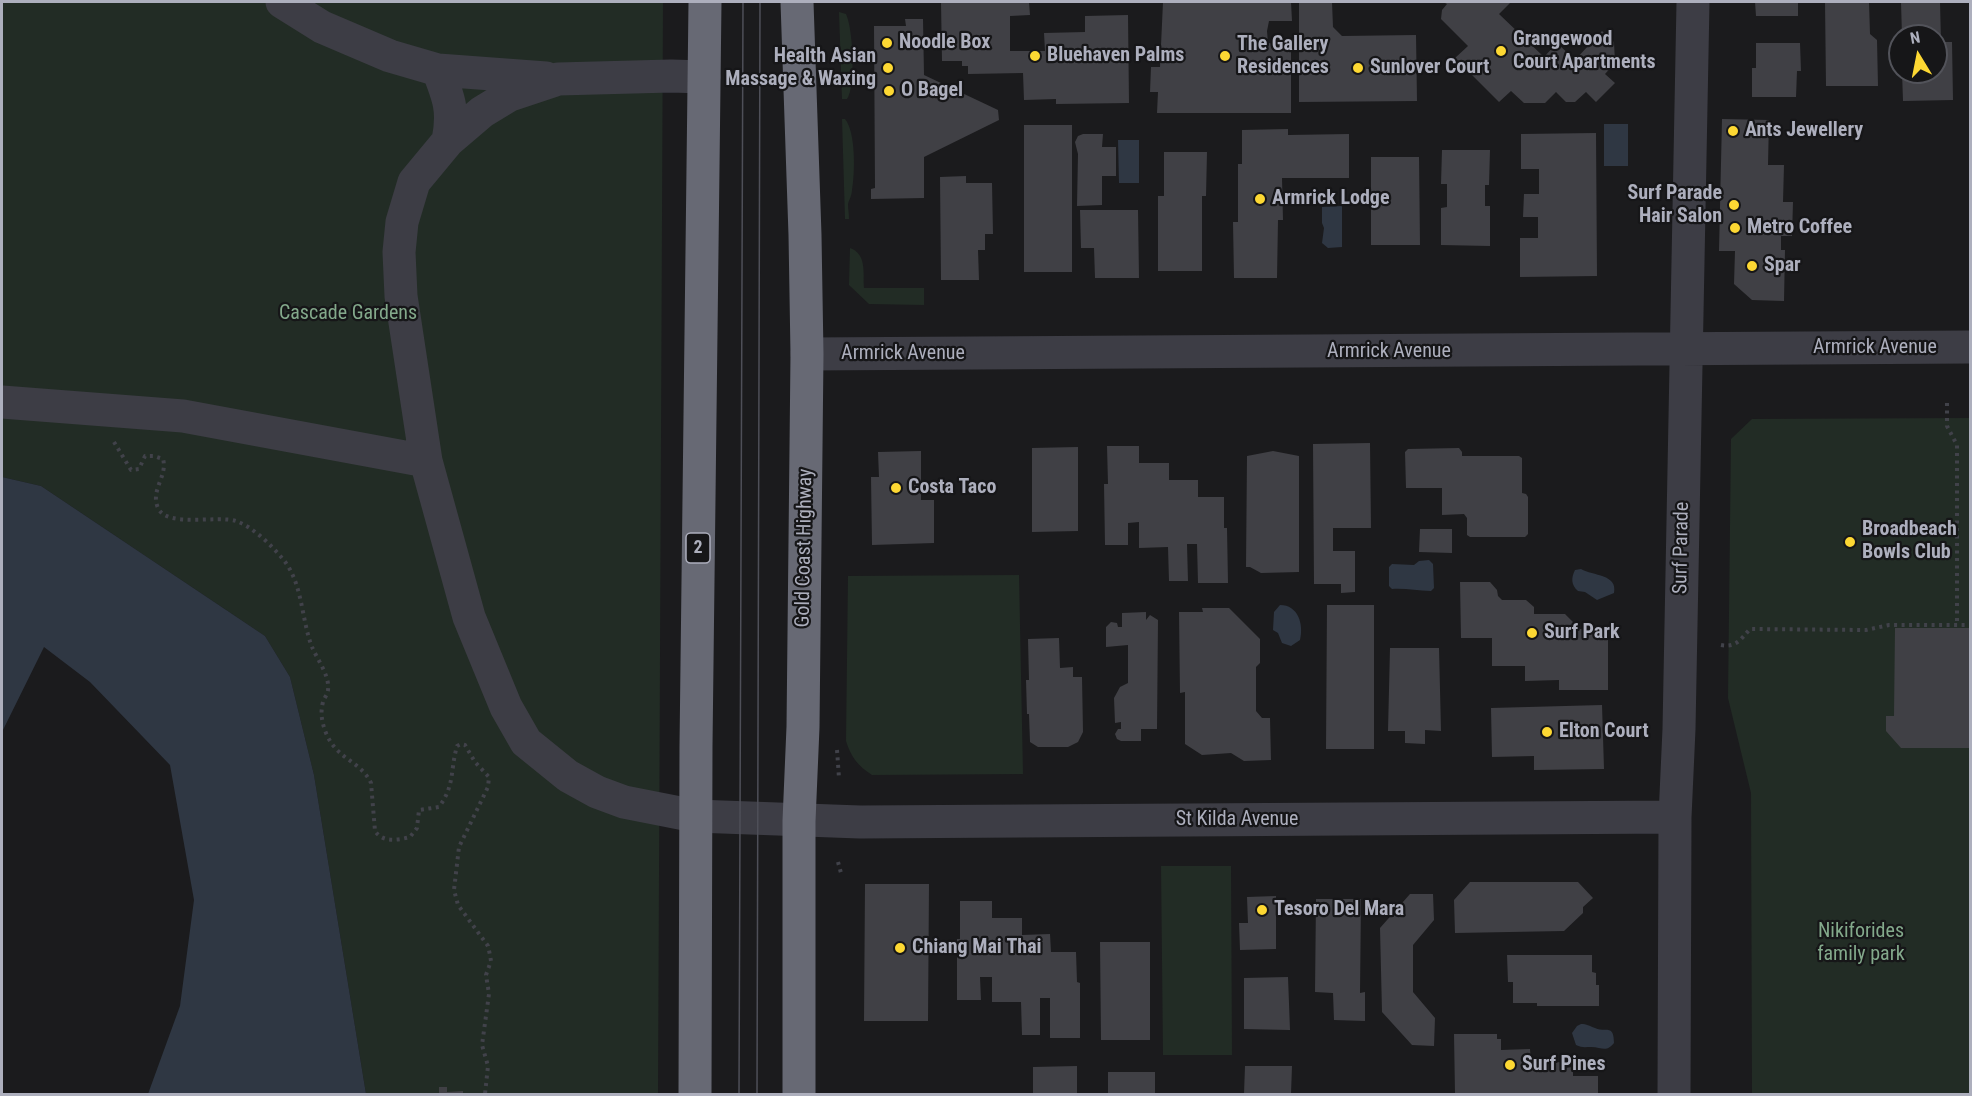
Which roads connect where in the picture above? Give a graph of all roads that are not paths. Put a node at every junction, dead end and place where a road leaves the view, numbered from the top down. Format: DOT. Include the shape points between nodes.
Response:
graph roads {
  1 [pos="282,2"];
  2 [pos="705,2"];
  3 [pos="797,2"];
  4 [pos="1693,2"];
  5 [pos="438,70"];
  6 [pos="704,77"];
  7 [pos="558,78"];
  8 [pos="448,141"];
  9 [pos="1971,347"];
  10 [pos="1685,349"];
  11 [pos="807,354"];
  12 [pos="2,402"];
  13 [pos="426,460"];
  14 [pos="695,816"];
  15 [pos="1675,817"];
  16 [pos="799,820"];
  17 [pos="695,1095"];
  18 [pos="799,1095"];
  19 [pos="1674,1095"];
  1 -- 5 [label="street" via="322,27 390,56"];
  2 -- 6 [label="highway, 2"];
  3 -- 11 [label="highway, Gold Coast Highway"];
  4 -- 10 [label="street, Surf Parade"];
  5 -- 7 [label="street"];
  5 -- 8 [label="street" via="450,104"];
  6 -- 7 [label="street"];
  6 -- 14 [label="highway, 2"];
  7 -- 8 [label="street, St Kilda Avenue" via="510,95 482,112"];
  8 -- 13 [label="street, St Kilda Avenue" via="414,182 402,222 399,252 401,296"];
  9 -- 10 [label="street, Armrick Avenue"];
  10 -- 11 [label="street, Armrick Avenue"];
  10 -- 15 [label="street, Surf Parade"];
  11 -- 16 [label="highway, Gold Coast Highway"];
  12 -- 13 [label="street" via="183,416"];
  13 -- 14 [label="street, St Kilda Avenue" via="469,617 506,707 526,742 567,776 597,792 624,802"];
  14 -- 16 [label="street, St Kilda Avenue"];
  14 -- 17 [label="highway, 2"];
  15 -- 16 [label="street, St Kilda Avenue"];
  15 -- 19 [label="street, Surf Parade"];
  16 -- 18 [label="highway, Gold Coast Highway"];
}
